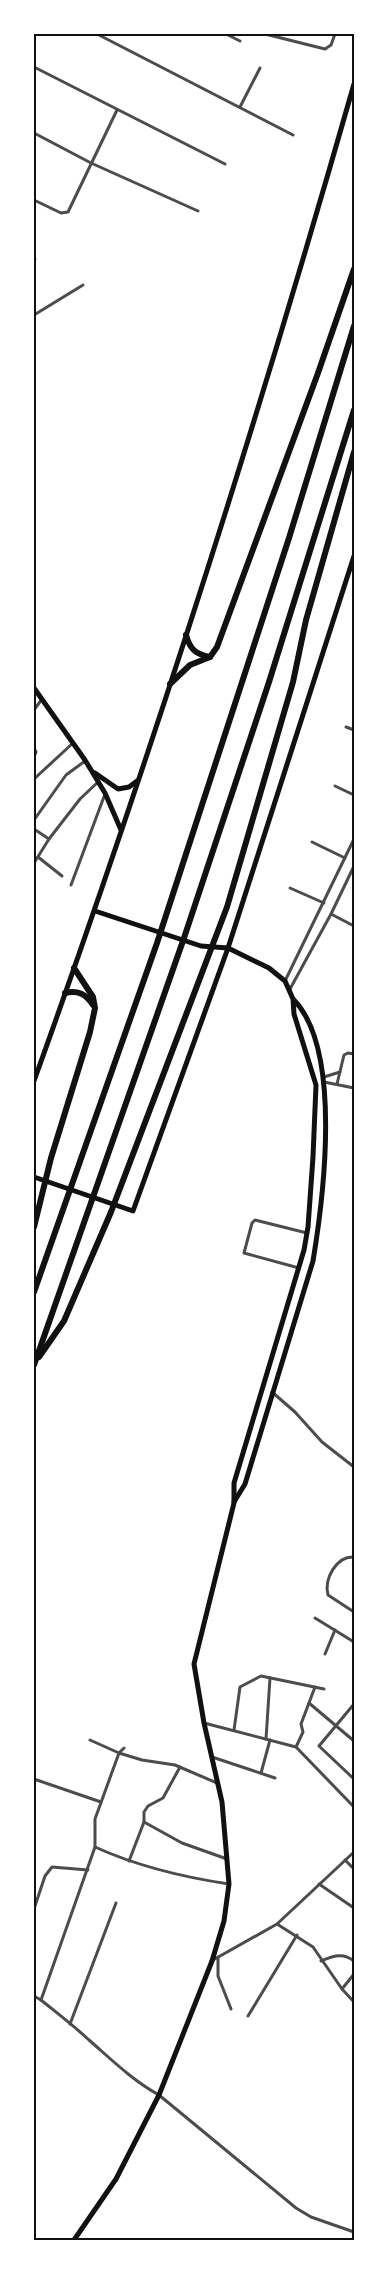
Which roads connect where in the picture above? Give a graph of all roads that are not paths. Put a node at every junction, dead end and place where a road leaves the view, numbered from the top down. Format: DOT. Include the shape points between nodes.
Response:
graph roads {
  1 [pos="97,34"];
  2 [pos="226,34"];
  3 [pos="265,34"];
  4 [pos="335,34"];
  5 [pos="240,41"];
  6 [pos="34,67"];
  7 [pos="260,68"];
  8 [pos="354,84"];
  9 [pos="240,107"];
  10 [pos="117,110"];
  11 [pos="34,133"];
  12 [pos="293,135"];
  13 [pos="91,163"];
  14 [pos="225,164"];
  15 [pos="34,200"];
  16 [pos="198,211"];
  17 [pos="354,269"];
  18 [pos="83,285"];
  19 [pos="34,315"];
  20 [pos="354,326"];
  21 [pos="354,410"];
  22 [pos="354,452"];
  23 [pos="354,556"];
  24 [pos="186,635"];
  25 [pos="210,657"];
  26 [pos="170,684"];
  27 [pos="35,692"];
  28 [pos="42,700"];
  29 [pos="34,710"];
  30 [pos="346,727"];
  31 [pos="354,730"];
  32 [pos="73,743"];
  33 [pos="34,748"];
  34 [pos="34,757"];
  35 [pos="85,760"];
  36 [pos="91,770"];
  37 [pos="140,778"];
  38 [pos="34,779"];
  39 [pos="98,782"];
  40 [pos="335,786"];
  41 [pos="105,793"];
  42 [pos="354,795"];
  43 [pos="34,820"];
  44 [pos="34,830"];
  45 [pos="121,830"];
  46 [pos="354,839"];
  47 [pos="49,840"];
  48 [pos="312,842"];
  49 [pos="38,857"];
  50 [pos="346,858"];
  51 [pos="34,863"];
  52 [pos="354,866"];
  53 [pos="62,876"];
  54 [pos="71,885"];
  55 [pos="290,888"];
  56 [pos="324,903"];
  57 [pos="95,911"];
  58 [pos="331,914"];
  59 [pos="354,926"];
  60 [pos="213,947"];
  61 [pos="228,948"];
  62 [pos="74,968"];
  63 [pos="285,981"];
  64 [pos="290,989"];
  65 [pos="65,993"];
  66 [pos="293,999"];
  67 [pos="95,1008"];
  68 [pos="354,1054"];
  69 [pos="340,1072"];
  70 [pos="324,1079"];
  71 [pos="34,1081"];
  72 [pos="337,1084"];
  73 [pos="354,1088"];
  74 [pos="34,1177"];
  75 [pos="34,1227"];
  76 [pos="308,1233"];
  77 [pos="300,1268"];
  78 [pos="34,1292"];
  79 [pos="34,1365"];
  80 [pos="272,1392"];
  81 [pos="354,1466"];
  82 [pos="234,1503"];
  83 [pos="354,1556"];
  84 [pos="354,1612"];
  85 [pos="315,1618"];
  86 [pos="335,1630"];
  87 [pos="354,1642"];
  88 [pos="325,1654"];
  89 [pos="270,1678"];
  90 [pos="315,1688"];
  91 [pos="324,1689"];
  92 [pos="309,1703"];
  93 [pos="354,1704"];
  94 [pos="204,1723"];
  95 [pos="337,1725"];
  96 [pos="234,1730"];
  97 [pos="90,1740"];
  98 [pos="268,1740"];
  99 [pos="354,1741"];
  100 [pos="296,1747"];
  101 [pos="124,1748"];
  102 [pos="119,1753"];
  103 [pos="212,1757"];
  104 [pos="180,1767"];
  105 [pos="262,1773"];
  106 [pos="275,1778"];
  107 [pos="34,1779"];
  108 [pos="354,1779"];
  109 [pos="218,1784"];
  110 [pos="102,1802"];
  111 [pos="354,1807"];
  112 [pos="144,1822"];
  113 [pos="95,1847"];
  114 [pos="354,1852"];
  115 [pos="228,1860"];
  116 [pos="345,1860"];
  117 [pos="129,1861"];
  118 [pos="354,1869"];
  119 [pos="88,1870"];
  120 [pos="229,1884"];
  121 [pos="319,1884"];
  122 [pos="116,1903"];
  123 [pos="34,1908"];
  124 [pos="354,1908"];
  125 [pos="277,1924"];
  126 [pos="296,1935"];
  127 [pos="218,1957"];
  128 [pos="212,1961"];
  129 [pos="321,1961"];
  130 [pos="354,1961"];
  131 [pos="354,1968"];
  132 [pos="354,1974"];
  133 [pos="342,1989"];
  134 [pos="34,1996"];
  135 [pos="41,2000"];
  136 [pos="354,2002"];
  137 [pos="231,2009"];
  138 [pos="248,2016"];
  139 [pos="70,2024"];
  140 [pos="159,2095"];
  141 [pos="354,2232"];
  142 [pos="74,2240"];
  1 -- 9 [label="street"];
  2 -- 5 [label="street"];
  3 -- 4 [label="street" via="325,49 331,45"];
  6 -- 10 [label="street"];
  7 -- 9 [label="street"];
  8 -- 24 [label="main road"];
  9 -- 12 [label="street"];
  10 -- 13 [label="street"];
  10 -- 14 [label="street"];
  11 -- 13 [label="street"];
  13 -- 15 [label="street" via="66,214"];
  13 -- 16 [label="street"];
  17 -- 25 [label="highway" via="217,648"];
  18 -- 19 [label="street"];
  20 -- 78 [label="highway" via="289,538 157,943"];
  21 -- 79 [label="highway" via="180,950"];
  22 -- 60 [label="highway" via="306,620 293,682"];
  23 -- 61 [label="main road"];
  24 -- 25 [label="highway" via="194,652"];
  24 -- 26 [label="main road"];
  25 -- 26 [label="highway" via="190,666"];
  26 -- 37 [label="main road"];
  27 -- 28 [label="main road"];
  28 -- 29 [label="street"];
  28 -- 32 [label="main road"];
  30 -- 31 [label="street"];
  32 -- 35 [label="main road"];
  32 -- 38 [label="street"];
  33 -- 34 [label="street"];
  35 -- 36 [label="main road"];
  35 -- 43 [label="street" via="66,775"];
  36 -- 37 [label="main road" via="118,789 129,787"];
  36 -- 39 [label="main road"];
  37 -- 45 [label="main road"];
  39 -- 41 [label="main road"];
  39 -- 47 [label="street" via="80,799"];
  40 -- 42 [label="street"];
  41 -- 45 [label="main road"];
  41 -- 54 [label="street"];
  44 -- 47 [label="street"];
  45 -- 57 [label="main road"];
  46 -- 50 [label="street"];
  47 -- 49 [label="street"];
  48 -- 50 [label="street"];
  49 -- 51 [label="street"];
  49 -- 53 [label="street"];
  50 -- 56 [label="street"];
  52 -- 58 [label="street"];
  55 -- 56 [label="street"];
  56 -- 63 [label="street"];
  57 -- 60 [label="main road" via="201,946"];
  57 -- 62 [label="main road"];
  58 -- 59 [label="street"];
  58 -- 64 [label="street"];
  60 -- 61 [label="main road"];
  60 -- 79 [label="highway" via="118,1193 64,1321"];
  61 -- 63 [label="main road" via="269,968"];
  61 -- 74 [label="main road" via="133,1211"];
  62 -- 65 [label="main road"];
  62 -- 67 [label="highway" via="93,996"];
  63 -- 64 [label="main road"];
  64 -- 66 [label="main road"];
  65 -- 67 [label="highway" via="88,997"];
  65 -- 71 [label="main road"];
  66 -- 70 [label="main road" via="304,1010 319,1049"];
  66 -- 76 [label="main road" via="294,1014 316,1085"];
  67 -- 75 [label="highway"];
  68 -- 69 [label="street" via="346,1053"];
  69 -- 70 [label="street"];
  69 -- 72 [label="street"];
  70 -- 72 [label="street"];
  70 -- 80 [label="main road" via="322,1194 314,1261"];
  72 -- 73 [label="street"];
  76 -- 77 [label="main road"];
  76 -- 77 [label="street" via="255,1220 244,1252"];
  77 -- 82 [label="main road" via="234,1483"];
  80 -- 81 [label="street" via="322,1442"];
  80 -- 82 [label="main road" via="245,1484"];
  82 -- 94 [label="main road" via="194,1664"];
  83 -- 84 [label="street" via="348,1556 337,1564 328,1578 326,1589 328,1595"];
  85 -- 86 [label="street"];
  86 -- 87 [label="street"];
  86 -- 88 [label="street"];
  89 -- 90 [label="street"];
  89 -- 96 [label="street" via="261,1676 240,1687"];
  89 -- 98 [label="street"];
  90 -- 91 [label="street"];
  90 -- 92 [label="street"];
  92 -- 95 [label="street"];
  92 -- 100 [label="street"];
  93 -- 95 [label="street"];
  94 -- 96 [label="street"];
  94 -- 103 [label="main road"];
  95 -- 99 [label="street"];
  95 -- 108 [label="street" via="319,1746"];
  96 -- 98 [label="street"];
  97 -- 102 [label="street"];
  98 -- 100 [label="street"];
  98 -- 105 [label="street"];
  100 -- 111 [label="street"];
  101 -- 102 [label="street"];
  102 -- 104 [label="street"];
  102 -- 110 [label="street"];
  103 -- 105 [label="street"];
  103 -- 109 [label="main road"];
  104 -- 109 [label="street"];
  104 -- 112 [label="street" via="162,1798 144,1812"];
  105 -- 106 [label="street"];
  107 -- 110 [label="street"];
  109 -- 115 [label="main road"];
  110 -- 113 [label="street" via="95,1819"];
  112 -- 115 [label="street" via="182,1842"];
  112 -- 117 [label="street"];
  113 -- 117 [label="street"];
  113 -- 119 [label="street"];
  114 -- 116 [label="street"];
  115 -- 120 [label="main road"];
  116 -- 118 [label="street"];
  116 -- 121 [label="street"];
  117 -- 120 [label="street" via="164,1872"];
  119 -- 123 [label="street" via="52,1868 45,1876"];
  119 -- 135 [label="street"];
  120 -- 128 [label="main road" via="224,1921"];
  121 -- 124 [label="street"];
  121 -- 125 [label="street"];
  122 -- 139 [label="street"];
  125 -- 126 [label="street"];
  125 -- 127 [label="street"];
  126 -- 129 [label="street" via="313,1947"];
  126 -- 138 [label="street"];
  127 -- 128 [label="street"];
  127 -- 137 [label="street" via="218,1976"];
  128 -- 140 [label="main road"];
  129 -- 130 [label="street" via="334,1955"];
  129 -- 133 [label="street"];
  131 -- 132 [label="street"];
  132 -- 133 [label="street"];
  133 -- 136 [label="street"];
  134 -- 135 [label="street"];
  135 -- 139 [label="street"];
  139 -- 140 [label="street" via="119,2068"];
  140 -- 141 [label="street" via="296,2208 311,2217"];
  140 -- 142 [label="main road" via="116,2179"];
}
